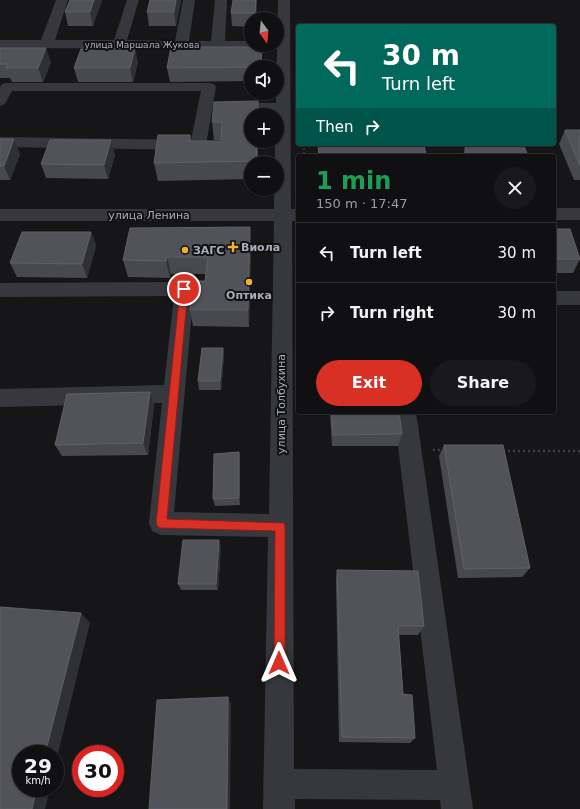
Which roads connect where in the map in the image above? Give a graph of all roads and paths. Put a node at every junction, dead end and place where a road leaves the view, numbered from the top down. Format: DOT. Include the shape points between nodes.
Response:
graph roads {
  1 [pos="62,0"];
  2 [pos="133,0"];
  3 [pos="189,0"];
  4 [pos="222,0"];
  5 [pos="284,0"];
  6 [pos="284,12"];
  7 [pos="0,44"];
  8 [pos="46,44"];
  9 [pos="119,45"];
  10 [pos="181,45"];
  11 [pos="218,45"];
  12 [pos="244,45"];
  13 [pos="284,52"];
  14 [pos="0,101"];
  15 [pos="206,107"];
  16 [pos="283,108"];
  17 [pos="284,123"];
  18 [pos="0,142"];
  19 [pos="556,214"];
  20 [pos="580,214"];
  21 [pos="0,215"];
  22 [pos="290,215"];
  23 [pos="0,290"];
  24 [pos="556,298"];
  25 [pos="580,298"];
  26 [pos="290,329"];
  27 [pos="174,394"];
  28 [pos="0,398"];
  29 [pos="405,414"];
  30 [pos="410,450"];
  31 [pos="448,450"];
  32 [pos="495,450"];
  33 [pos="580,451"];
  34 [pos="280,526"];
  35 [pos="279,796"];
  36 [pos="455,797"];
  1 -- 8 [label="street"];
  2 -- 9 [label="street"];
  3 -- 10 [label="street"];
  4 -- 11 [label="street"];
  5 -- 6 [label="street, улица Толбухина"];
  7 -- 8 [label="street, улица Маршала Жукова"];
  8 -- 9 [label="street, улица Маршала Жукова"];
  9 -- 10 [label="street, улица Маршала Жукова"];
  10 -- 11 [label="street, улица Маршала Жукова"];
  11 -- 12 [label="street, улица Маршала Жукова"];
  13 -- 16 [label="street, улица Толбухина"];
  14 -- 15 [label="street" via="7,86 209,87"];
  15 -- 16 [label="street"];
  15 -- 18 [label="street" via="198,145"];
  17 -- 22 [label="street, улица Толбухина"];
  19 -- 20 [label="street"];
  21 -- 22 [label="street, улица Ленина"];
  22 -- 26 [label="street, улица Толбухина"];
  23 -- 27 [label="street" via="184,289"];
  24 -- 25 [label="street"];
  26 -- 34 [label="street, улица Толбухина"];
  27 -- 28 [label="street"];
  27 -- 34 [label="street" via="161,523"];
  29 -- 30 [label="street"];
  30 -- 31 [label="path"];
  30 -- 36 [label="street"];
  32 -- 33 [label="path"];
  34 -- 35 [label="street, улица Толбухина"];
  35 -- 36 [label="street"];
}
